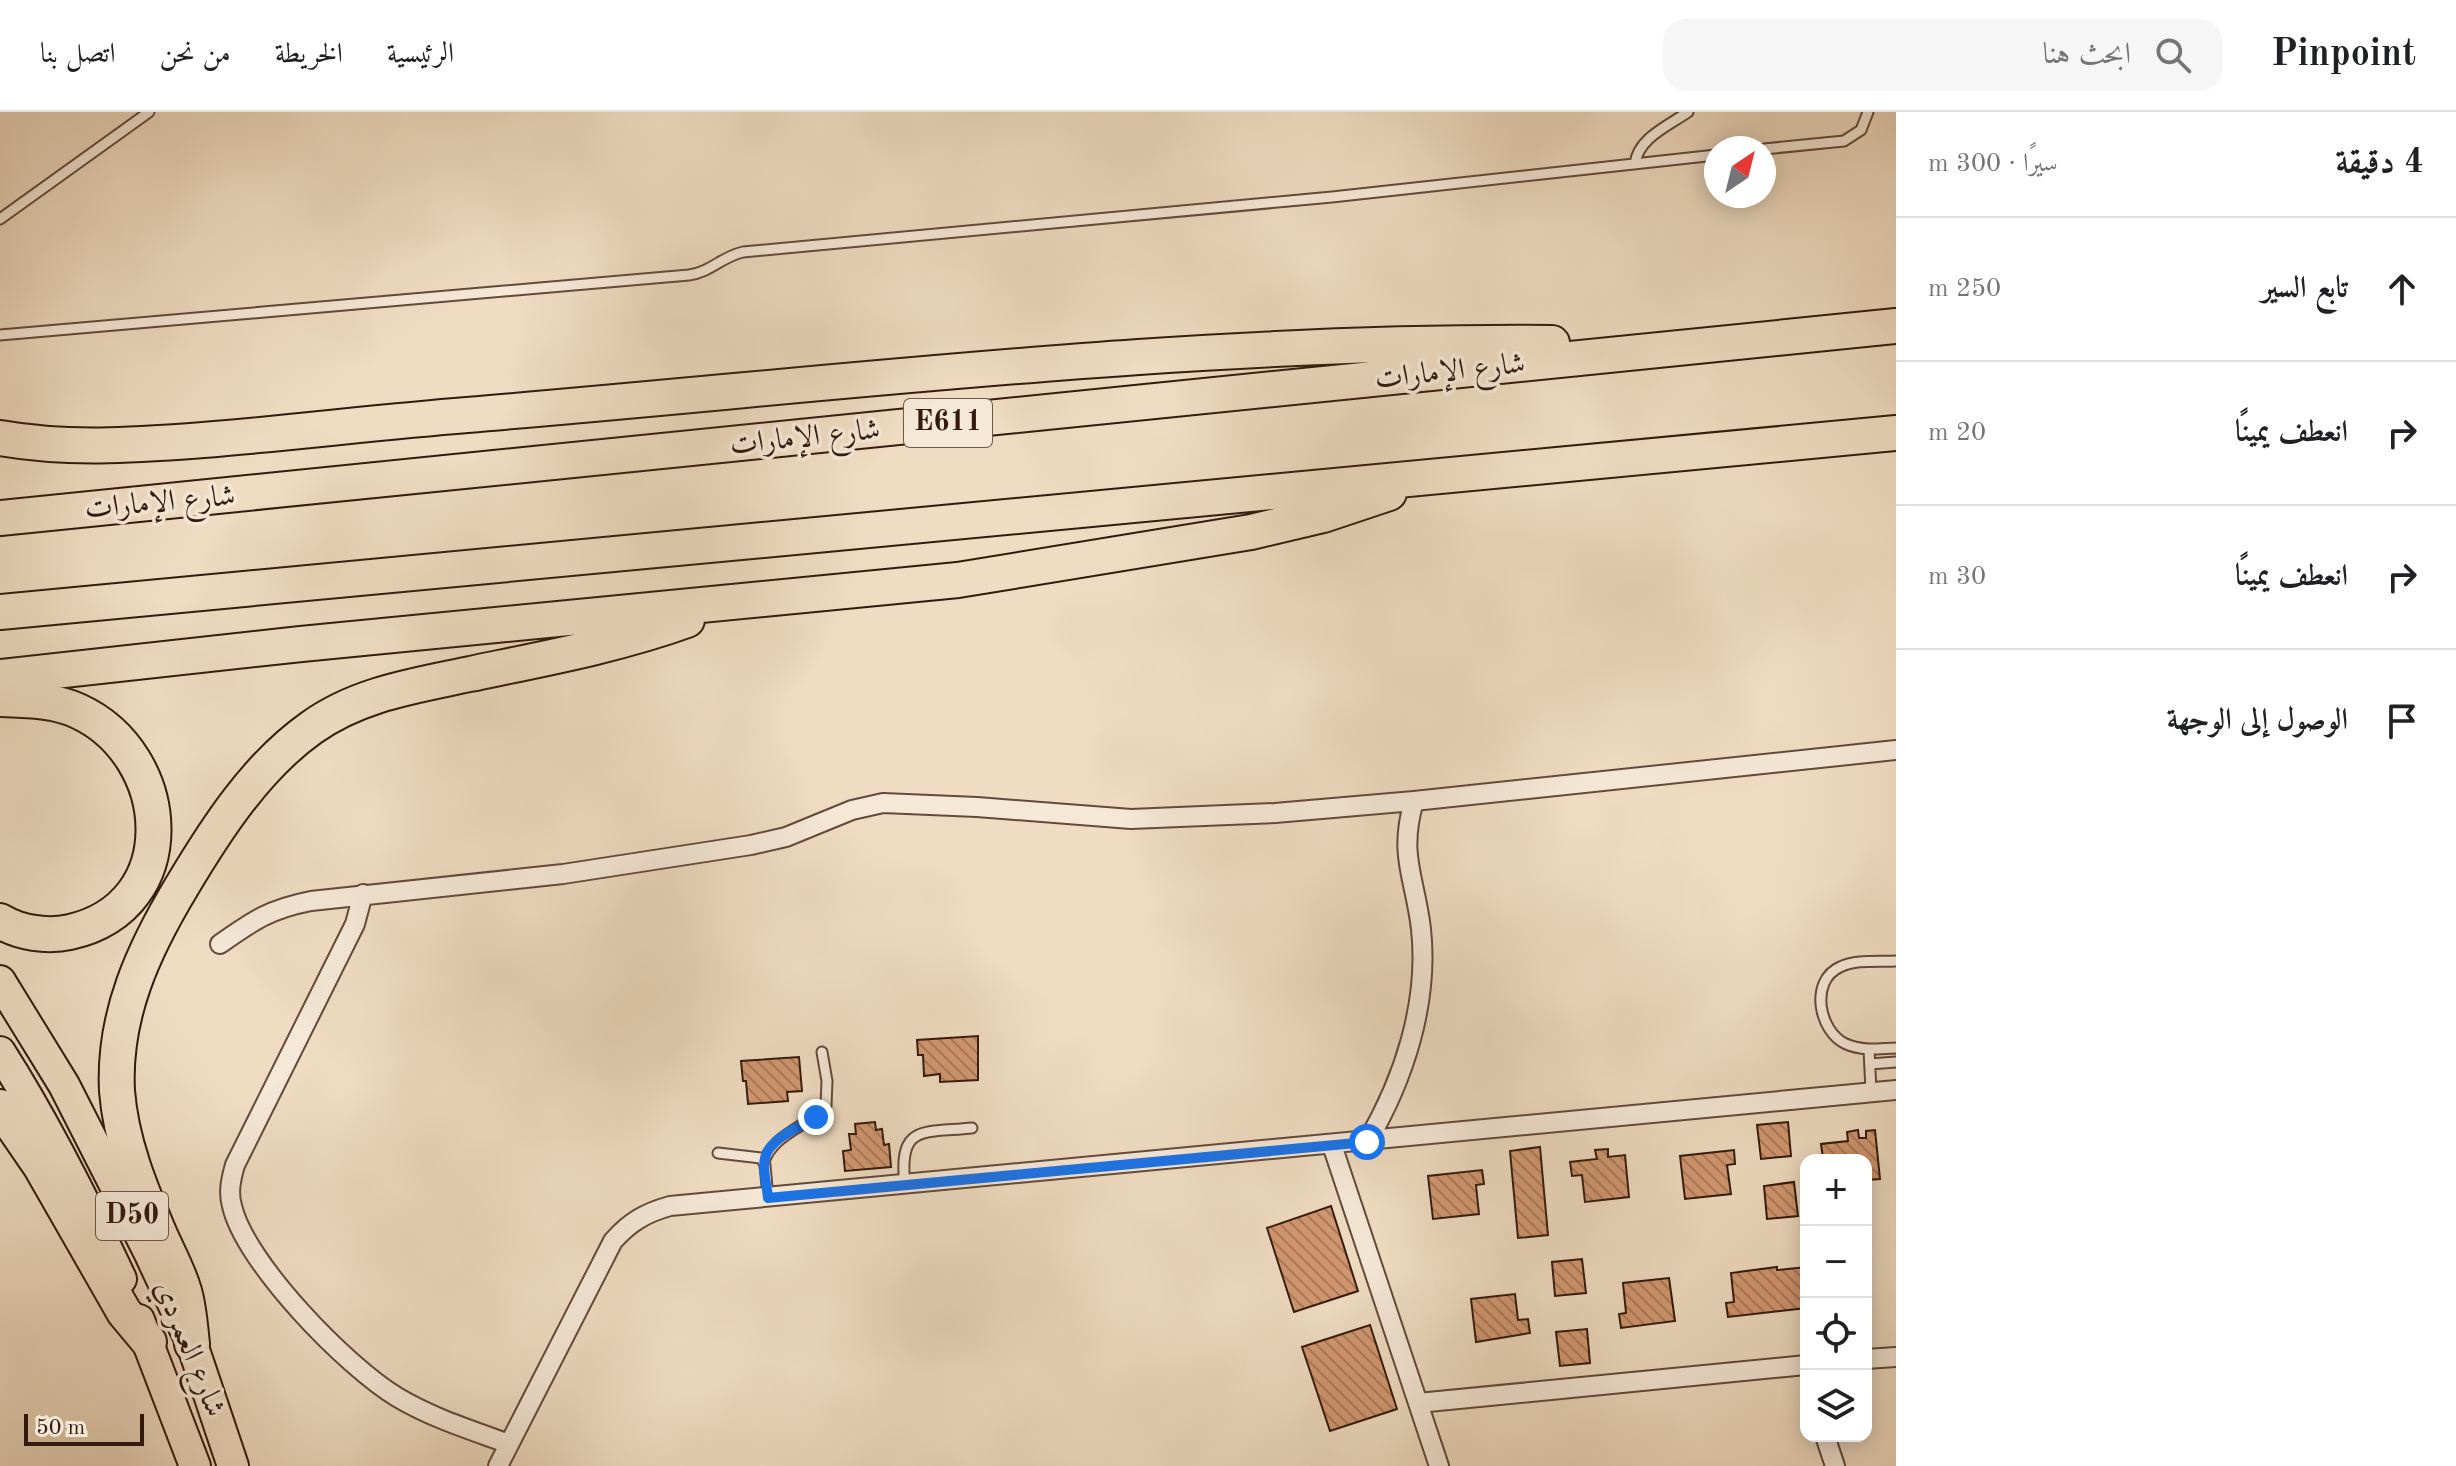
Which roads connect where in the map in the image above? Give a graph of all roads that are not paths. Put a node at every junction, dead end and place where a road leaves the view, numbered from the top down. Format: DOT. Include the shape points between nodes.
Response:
graph roads {
  1 [pos="149,112"];
  2 [pos="1688,112"];
  3 [pos="1868,112"];
  4 [pos="1776,148"];
  5 [pos="1704,156"];
  6 [pos="1635,164"];
  7 [pos="0,219"];
  8 [pos="1896,326"];
  9 [pos="0,335"];
  10 [pos="1701,347"];
  11 [pos="1896,433"];
  12 [pos="0,438"];
  13 [pos="1425,477"];
  14 [pos="0,518"];
  15 [pos="735,600"];
  16 [pos="0,612"];
  17 [pos="0,677"];
  18 [pos="0,699"];
  19 [pos="1896,750"];
  20 [pos="1414,801"];
  21 [pos="363,894"];
  22 [pos="0,921"];
  23 [pos="220,944"];
  24 [pos="1896,961"];
  25 [pos="0,981"];
  26 [pos="1896,1048"];
  27 [pos="1869,1049"];
  28 [pos="0,1052"];
  29 [pos="822,1052"];
  30 [pos="1896,1062"];
  31 [pos="1870,1064"];
  32 [pos="1896,1090"];
  33 [pos="1871,1092"];
  34 [pos="0,1107"];
  35 [pos="972,1128"];
  36 [pos="1367,1142"];
  37 [pos="1332,1145"];
  38 [pos="718,1153"];
  39 [pos="764,1162"];
  40 [pos="905,1186"];
  41 [pos="768,1198"];
  42 [pos="149,1342"];
  43 [pos="192,1344"];
  44 [pos="1896,1357"];
  45 [pos="1872,1359"];
  46 [pos="1800,1370"];
  47 [pos="1418,1403"];
  48 [pos="1827,1442"];
  49 [pos="509,1444"];
  50 [pos="195,1466"];
  51 [pos="233,1466"];
  52 [pos="498,1466"];
  53 [pos="1439,1466"];
  54 [pos="1835,1466"];
  1 -- 7 [label="lane"];
  2 -- 6 [label="lane" via="1644,142"];
  3 -- 4 [label="lane" via="1861,130 1844,141"];
  5 -- 6 [label="lane"];
  6 -- 9 [label="lane" via="743,252 689,275"];
  8 -- 10 [label="highway, شارع الإمارات / E611"];
  10 -- 12 [label="highway" via="1471,343 1128,356 107,447"];
  10 -- 14 [label="highway, شارع الإمارات / E611"];
  11 -- 13 [label="highway"];
  13 -- 15 [label="highway" via="1358,504 1251,532 958,580"];
  13 -- 16 [label="highway"];
  15 -- 17 [label="highway"];
  15 -- 43 [label="highway" via="658,630 361,700 296,739 229,813 151,940 130,992 119,1042 123,1135 184,1291"];
  18 -- 22 [label="highway" via="58,705 97,722 132,757 144,778 155,821 141,879 99,921 62,934 23,931"];
  19 -- 20 [label="street"];
  20 -- 21 [label="street" via="1131,819 883,803 751,845 563,874"];
  20 -- 36 [label="street" via="1406,851 1421,930 1417,1011 1399,1081"];
  21 -- 23 [label="street" via="271,911"];
  21 -- 49 [label="street" via="355,924 235,1165 232,1206 245,1236 285,1292 365,1374 416,1408"];
  24 -- 27 [label="lane" via="1842,965 1824,983 1821,1006 1832,1033 1843,1043"];
  25 -- 43 [label="main road, شارع العمردي / D50" via="108,1168"];
  26 -- 27 [label="lane"];
  27 -- 31 [label="lane"];
  28 -- 42 [label="main road, شارع العمردي / D50" via="78,1191"];
  29 -- 39 [label="lane" via="826,1106 775,1143"];
  30 -- 31 [label="lane"];
  31 -- 33 [label="lane"];
  32 -- 33 [label="street"];
  33 -- 36 [label="street"];
  34 -- 42 [label="highway" via="41,1167 124,1312"];
  35 -- 40 [label="lane" via="910,1139 903,1156"];
  36 -- 37 [label="street"];
  37 -- 40 [label="street"];
  37 -- 47 [label="street"];
  38 -- 39 [label="lane" via="757,1156"];
  39 -- 41 [label="lane"];
  40 -- 41 [label="street"];
  41 -- 49 [label="street" via="670,1206 629,1224 613,1241"];
  42 -- 50 [label="main road, شارع العمردي / D50"];
  43 -- 51 [label="main road, شارع العمردي / D50"];
  44 -- 45 [label="street"];
  46 -- 47 [label="street"];
  47 -- 53 [label="street"];
  48 -- 54 [label="street"];
  49 -- 52 [label="street"];
}
